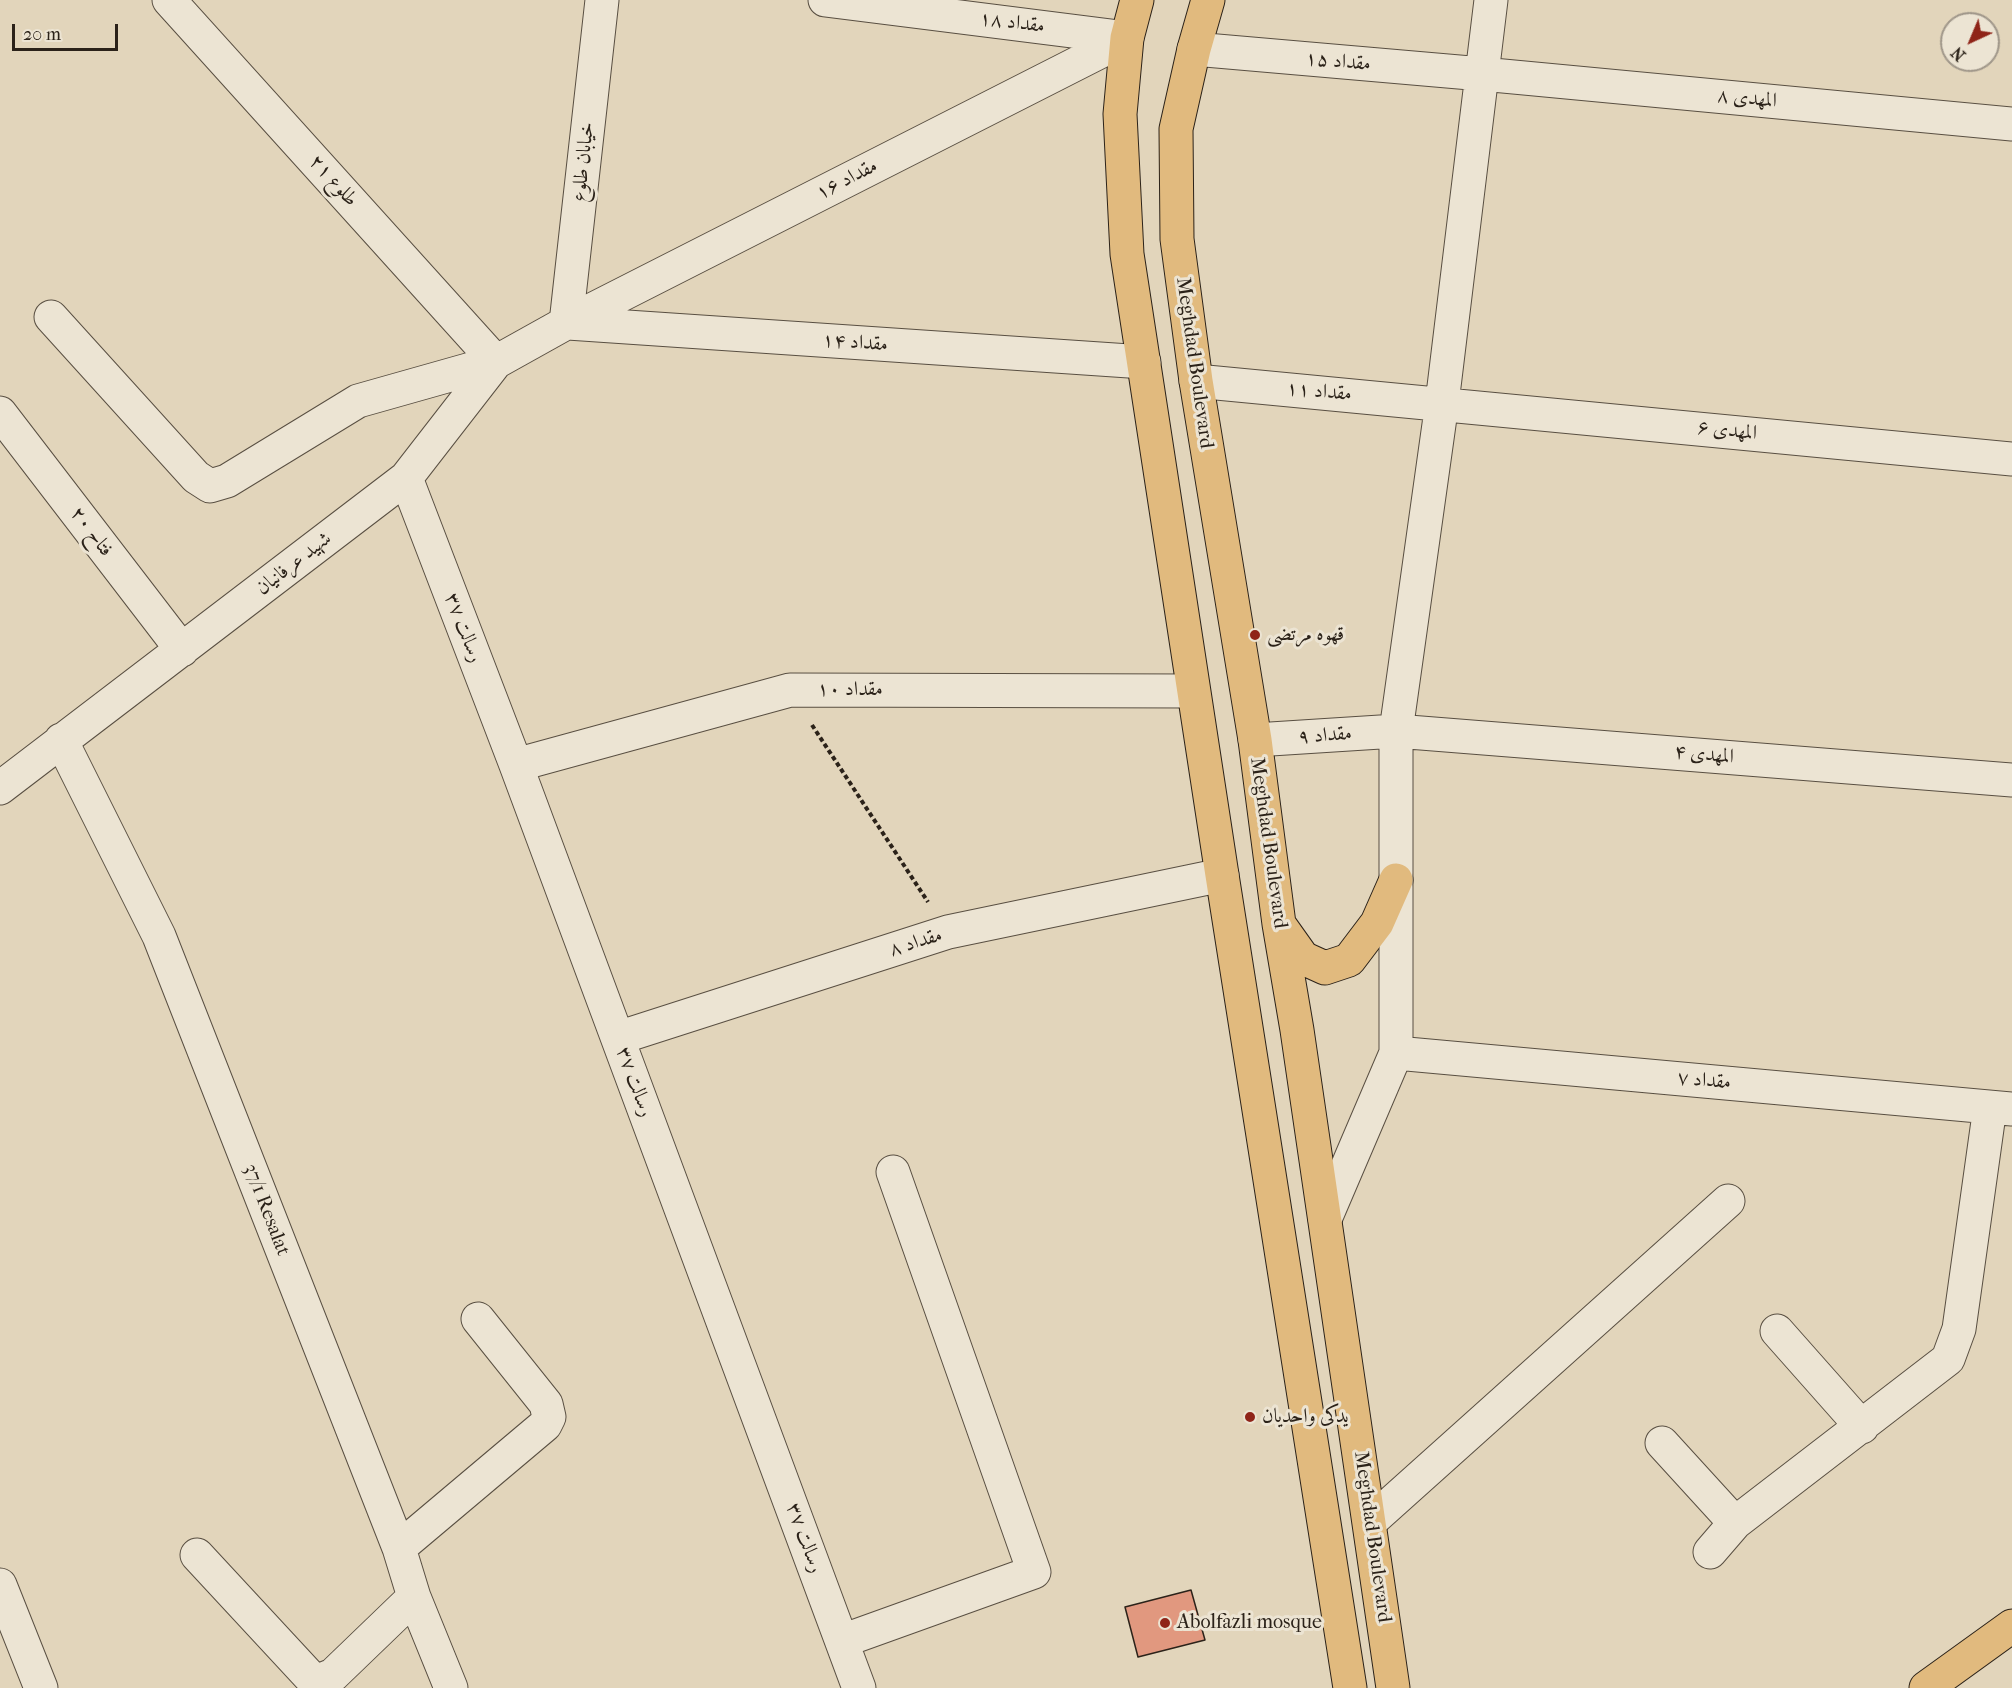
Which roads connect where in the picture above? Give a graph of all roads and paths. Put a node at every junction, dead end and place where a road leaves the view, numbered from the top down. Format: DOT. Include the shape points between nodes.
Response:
graph roads {
  1 [pos="169,0"];
  2 [pos="825,0"];
  3 [pos="1137,0"];
  4 [pos="1208,0"];
  5 [pos="1491,0"];
  6 [pos="595,7"];
  7 [pos="961,9"];
  8 [pos="1127,38"];
  9 [pos="1194,49"];
  10 [pos="1482,74"];
  11 [pos="2012,124"];
  12 [pos="51,317"];
  13 [pos="566,323"];
  14 [pos="496,362"];
  15 [pos="1144,362"];
  16 [pos="1196,381"];
  17 [pos="1442,403"];
  18 [pos="0,413"];
  19 [pos="2012,459"];
  20 [pos="406,478"];
  21 [pos="182,650"];
  22 [pos="790,690"];
  23 [pos="1194,692"];
  24 [pos="1396,731"];
  25 [pos="61,740"];
  26 [pos="1255,741"];
  27 [pos="516,765"];
  28 [pos="2012,780"];
  29 [pos="0,788"];
  30 [pos="1222,875"];
  31 [pos="1396,880"];
  32 [pos="1279,924"];
  33 [pos="948,932"];
  34 [pos="618,1038"];
  35 [pos="1396,1053"];
  36 [pos="2001,1108"];
  37 [pos="893,1172"];
  38 [pos="1728,1201"];
  39 [pos="1325,1219"];
  40 [pos="478,1319"];
  41 [pos="1777,1331"];
  42 [pos="1863,1427"];
  43 [pos="1662,1443"];
  44 [pos="1370,1522"];
  45 [pos="1735,1523"];
  46 [pos="399,1548"];
  47 [pos="1710,1552"];
  48 [pos="197,1555"];
  49 [pos="0,1585"];
  50 [pos="414,1597"];
  51 [pos="2012,1626"];
  52 [pos="842,1641"];
  53 [pos="41,1688"];
  54 [pos="451,1688"];
  55 [pos="859,1688"];
  56 [pos="1350,1688"];
  57 [pos="1394,1688"];
  58 [pos="1926,1688"];
  1 -- 14 [label="street, طلوع ۲۱"];
  2 -- 7 [label="street, مقداد ۱۸"];
  3 -- 8 [label="main road"];
  4 -- 9 [label="main road, Meghdad Boulevard"];
  5 -- 10 [label="street"];
  6 -- 13 [label="street, خیابان طلوع"];
  7 -- 8 [label="street, مقداد ۱۸"];
  8 -- 13 [label="street, مقداد ۱۶"];
  8 -- 15 [label="main road" via="1120,114 1127,254"];
  9 -- 10 [label="street, مقداد ۱۵"];
  9 -- 16 [label="main road, Meghdad Boulevard" via="1176,129 1176,238"];
  10 -- 11 [label="street, المهدی ۸"];
  10 -- 17 [label="street"];
  12 -- 14 [label="street" via="196,477 210,486 228,481 358,401"];
  13 -- 14 [label="street, شهید عرفانیان"];
  13 -- 15 [label="street, مقداد ۱۴"];
  14 -- 20 [label="street, شهید عرفانیان"];
  15 -- 23 [label="main road"];
  16 -- 17 [label="street, مقداد ۱۱"];
  16 -- 26 [label="main road, Meghdad Boulevard"];
  17 -- 19 [label="street, المهدی ۶"];
  17 -- 24 [label="street"];
  18 -- 21 [label="street, فتاح ۲۰"];
  20 -- 21 [label="street, شهید عرفانیان"];
  20 -- 27 [label="street, رسالت ۳۷"];
  21 -- 25 [label="street, شهید عرفانیان"];
  22 -- 23 [label="street, مقداد ۱۰"];
  22 -- 27 [label="street, مقداد ۱۰"];
  22 -- 33 [label="path"];
  23 -- 30 [label="main road"];
  24 -- 26 [label="street, مقداد ۹"];
  24 -- 28 [label="street, المهدی ۴"];
  24 -- 31 [label="street"];
  25 -- 29 [label="street, شهید عرفانیان"];
  25 -- 46 [label="street, 37/1 Resalat" via="159,936"];
  26 -- 32 [label="main road, Meghdad Boulevard"];
  27 -- 34 [label="street, رسالت ۳۷"];
  30 -- 33 [label="street, مقداد ۸"];
  30 -- 56 [label="main road"];
  31 -- 32 [label="main road" via="1377,923 1350,960 1326,968 1303,958"];
  31 -- 35 [label="street"];
  32 -- 39 [label="main road, Meghdad Boulevard"];
  33 -- 34 [label="street, مقداد ۸"];
  34 -- 52 [label="street, رسالت ۳۷"];
  35 -- 36 [label="street, مقداد ۷"];
  35 -- 39 [label="street"];
  36 -- 42 [label="street" via="1955,1345 1948,1359"];
  37 -- 52 [label="street" via="1034,1572"];
  38 -- 44 [label="street"];
  39 -- 44 [label="main road, Meghdad Boulevard"];
  40 -- 46 [label="street" via="546,1404 549,1417 545,1425"];
  41 -- 42 [label="street"];
  42 -- 45 [label="street"];
  43 -- 45 [label="street"];
  44 -- 57 [label="main road, Meghdad Boulevard"];
  45 -- 47 [label="street"];
  46 -- 50 [label="street, 37/1 Resalat"];
  48 -- 50 [label="street" via="311,1678 321,1680 333,1675"];
  49 -- 53 [label="street"];
  50 -- 54 [label="street, 37/1 Resalat"];
  51 -- 58 [label="main road"];
  52 -- 55 [label="street, رسالت ۳۷"];
}
